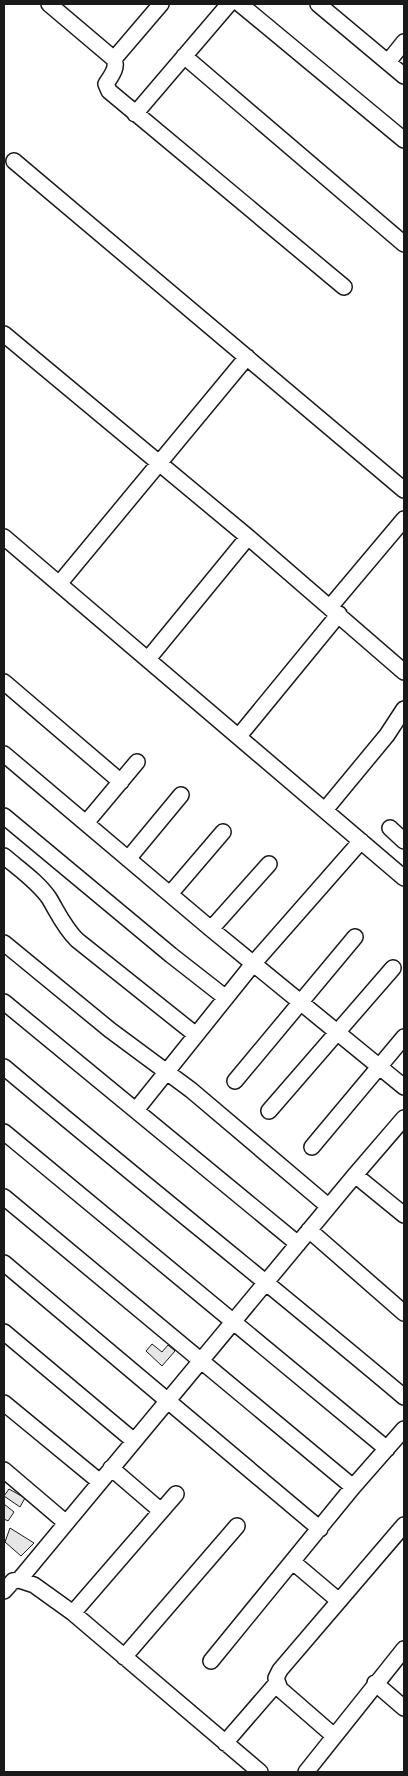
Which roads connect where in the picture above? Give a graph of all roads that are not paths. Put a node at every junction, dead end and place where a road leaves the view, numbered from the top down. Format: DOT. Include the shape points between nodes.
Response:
graph roads {
  1 [pos="49,4"];
  2 [pos="160,4"];
  3 [pos="229,4"];
  4 [pos="240,4"];
  5 [pos="318,4"];
  6 [pos="404,42"];
  7 [pos="184,56"];
  8 [pos="114,59"];
  9 [pos="388,62"];
  10 [pos="404,76"];
  11 [pos="135,114"];
  12 [pos="404,140"];
  13 [pos="14,160"];
  14 [pos="404,244"];
  15 [pos="344,287"];
  16 [pos="4,334"];
  17 [pos="247,357"];
  18 [pos="160,464"];
  19 [pos="404,490"];
  20 [pos="404,519"];
  21 [pos="4,537"];
  22 [pos="248,537"];
  23 [pos="59,584"];
  24 [pos="335,610"];
  25 [pos="148,659"];
  26 [pos="404,672"];
  27 [pos="4,682"];
  28 [pos="403,715"];
  29 [pos="239,736"];
  30 [pos="4,754"];
  31 [pos="137,762"];
  32 [pos="121,782"];
  33 [pos="181,795"];
  34 [pos="325,810"];
  35 [pos="4,816"];
  36 [pos="86,823"];
  37 [pos="390,828"];
  38 [pos="223,832"];
  39 [pos="360,841"];
  40 [pos="404,841"];
  41 [pos="4,856"];
  42 [pos="128,859"];
  43 [pos="269,864"];
  44 [pos="404,878"];
  45 [pos="170,894"];
  46 [pos="211,929"];
  47 [pos="355,937"];
  48 [pos="4,944"];
  49 [pos="253,964"];
  50 [pos="393,968"];
  51 [pos="226,998"];
  52 [pos="4,1002"];
  53 [pos="301,1003"];
  54 [pos="338,1033"];
  55 [pos="196,1035"];
  56 [pos="404,1037"];
  57 [pos="4,1067"];
  58 [pos="379,1067"];
  59 [pos="168,1072"];
  60 [pos="235,1081"];
  61 [pos="404,1087"];
  62 [pos="136,1110"];
  63 [pos="269,1111"];
  64 [pos="401,1128"];
  65 [pos="4,1132"];
  66 [pos="312,1147"];
  67 [pos="354,1174"];
  68 [pos="4,1197"];
  69 [pos="328,1206"];
  70 [pos="404,1215"];
  71 [pos="309,1230"];
  72 [pos="298,1244"];
  73 [pos="4,1263"];
  74 [pos="267,1282"];
  75 [pos="404,1313"];
  76 [pos="233,1323"];
  77 [pos="4,1332"];
  78 [pos="200,1360"];
  79 [pos="404,1397"];
  80 [pos="167,1400"];
  81 [pos="4,1403"];
  82 [pos="404,1429"];
  83 [pos="134,1441"];
  84 [pos="386,1449"];
  85 [pos="111,1468"];
  86 [pos="4,1470"];
  87 [pos="100,1482"];
  88 [pos="353,1487"];
  89 [pos="176,1494"];
  90 [pos="161,1511"];
  91 [pos="65,1522"];
  92 [pos="404,1525"];
  93 [pos="237,1526"];
  94 [pos="320,1529"];
  95 [pos="293,1562"];
  96 [pos="19,1580"];
  97 [pos="4,1591"];
  98 [pos="339,1601"];
  99 [pos="72,1614"];
  100 [pos="404,1649"];
  101 [pos="124,1657"];
  102 [pos="210,1661"];
  103 [pos="375,1683"];
  104 [pos="276,1684"];
  105 [pos="404,1708"];
  106 [pos="334,1736"];
  107 [pos="225,1743"];
  108 [pos="260,1772"];
  109 [pos="306,1772"];
  1 -- 8 [label="street"];
  2 -- 8 [label="street"];
  3 -- 7 [label="street"];
  4 -- 12 [label="street"];
  5 -- 9 [label="street"];
  6 -- 9 [label="street"];
  7 -- 11 [label="street"];
  7 -- 14 [label="street"];
  8 -- 11 [label="street" via="116,63 106,88"];
  9 -- 10 [label="street"];
  11 -- 15 [label="street"];
  13 -- 17 [label="street"];
  16 -- 18 [label="street"];
  17 -- 18 [label="street"];
  17 -- 19 [label="street"];
  18 -- 22 [label="street"];
  18 -- 23 [label="street"];
  20 -- 24 [label="street"];
  21 -- 23 [label="street"];
  22 -- 24 [label="street"];
  22 -- 25 [label="street"];
  23 -- 25 [label="street"];
  24 -- 26 [label="street"];
  24 -- 29 [label="street"];
  25 -- 29 [label="street"];
  27 -- 32 [label="street"];
  28 -- 34 [label="street"];
  29 -- 34 [label="street"];
  30 -- 36 [label="street"];
  31 -- 32 [label="street"];
  32 -- 36 [label="street"];
  33 -- 42 [label="street"];
  34 -- 39 [label="street"];
  35 -- 51 [label="street"];
  36 -- 42 [label="street"];
  37 -- 40 [label="street"];
  38 -- 45 [label="street"];
  39 -- 44 [label="street"];
  39 -- 49 [label="street"];
  41 -- 55 [label="street" via="40,888 65,928 77,940"];
  42 -- 45 [label="street"];
  43 -- 46 [label="street"];
  45 -- 46 [label="street"];
  46 -- 49 [label="street"];
  47 -- 53 [label="street"];
  48 -- 59 [label="street" via="110,1030"];
  49 -- 51 [label="street"];
  49 -- 53 [label="street"];
  50 -- 54 [label="street"];
  51 -- 55 [label="street"];
  52 -- 62 [label="street"];
  53 -- 54 [label="street"];
  53 -- 60 [label="street"];
  54 -- 58 [label="street"];
  54 -- 63 [label="street"];
  55 -- 59 [label="street"];
  56 -- 58 [label="street"];
  57 -- 74 [label="street"];
  58 -- 61 [label="street"];
  58 -- 66 [label="street"];
  59 -- 62 [label="street"];
  59 -- 69 [label="street"];
  62 -- 72 [label="street"];
  64 -- 67 [label="street"];
  65 -- 76 [label="street"];
  67 -- 69 [label="street"];
  67 -- 70 [label="street"];
  68 -- 78 [label="street"];
  69 -- 71 [label="street"];
  71 -- 72 [label="street"];
  71 -- 75 [label="street"];
  72 -- 74 [label="street"];
  73 -- 80 [label="street"];
  74 -- 76 [label="street"];
  74 -- 79 [label="street"];
  76 -- 78 [label="street"];
  76 -- 84 [label="street"];
  77 -- 83 [label="street"];
  78 -- 80 [label="street"];
  78 -- 88 [label="street"];
  80 -- 83 [label="street"];
  80 -- 94 [label="street"];
  81 -- 87 [label="street"];
  82 -- 84 [label="street"];
  83 -- 85 [label="street"];
  84 -- 88 [label="street"];
  85 -- 87 [label="street"];
  85 -- 90 [label="street"];
  86 -- 91 [label="street"];
  87 -- 91 [label="street"];
  88 -- 94 [label="street"];
  89 -- 90 [label="street"];
  90 -- 99 [label="street"];
  91 -- 96 [label="street"];
  92 -- 98 [label="street"];
  93 -- 101 [label="street"];
  94 -- 95 [label="street"];
  95 -- 98 [label="street"];
  95 -- 102 [label="street"];
  96 -- 97 [label="street"];
  96 -- 99 [label="street" via="34,1585"];
  98 -- 104 [label="street" via="280,1670"];
  99 -- 101 [label="street"];
  100 -- 103 [label="street"];
  101 -- 107 [label="street"];
  103 -- 105 [label="street"];
  103 -- 106 [label="street"];
  104 -- 106 [label="street"];
  104 -- 107 [label="street"];
  106 -- 109 [label="street"];
  107 -- 108 [label="street"];
}
